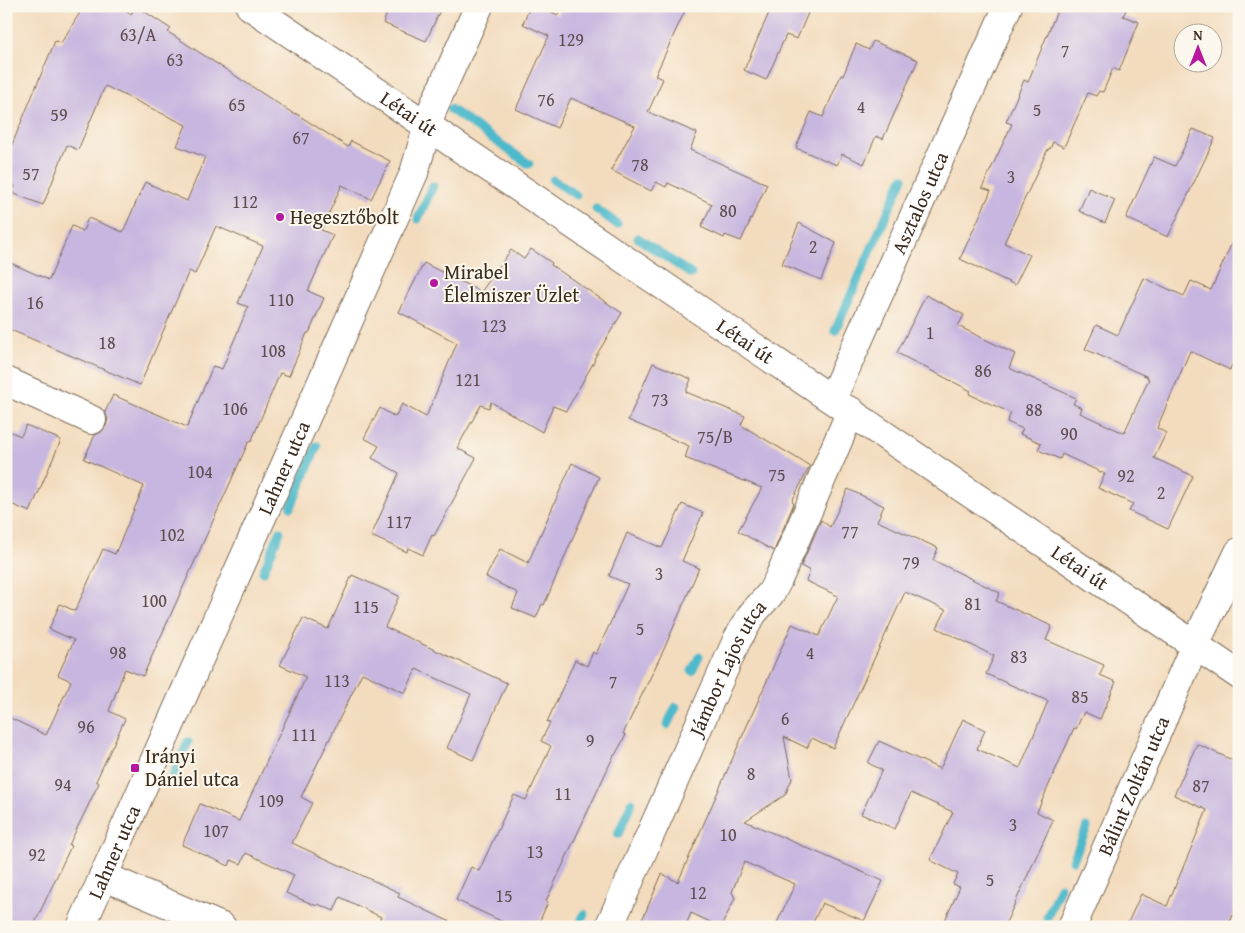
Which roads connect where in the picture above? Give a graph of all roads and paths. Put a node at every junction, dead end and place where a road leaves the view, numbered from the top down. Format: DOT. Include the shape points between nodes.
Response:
graph roads {
  1 [pos="250,6"];
  2 [pos="479,6"];
  3 [pos="1008,6"];
  4 [pos="427,125"];
  5 [pos="6,381"];
  6 [pos="841,405"];
  7 [pos="92,420"];
  8 [pos="1239,552"];
  9 [pos="1195,645"];
  10 [pos="1239,676"];
  11 [pos="104,876"];
  12 [pos="81,927"];
  13 [pos="222,927"];
  14 [pos="609,927"];
  15 [pos="1072,927"];
  1 -- 4 [label="street, Létai út"];
  2 -- 4 [label="street, Lahner utca"];
  3 -- 6 [label="street, Asztalos utca"];
  4 -- 6 [label="street, Létai út"];
  4 -- 11 [label="street, Lahner utca" via="414,173"];
  5 -- 7 [label="street"];
  6 -- 9 [label="street, Létai út"];
  6 -- 14 [label="street, Jámbor Lajos utca" via="778,580 737,640"];
  8 -- 9 [label="street, Bálint Zoltán utca"];
  9 -- 10 [label="street, Létai út"];
  9 -- 15 [label="street, Bálint Zoltán utca"];
  11 -- 12 [label="street, Lahner utca"];
  11 -- 13 [label="street"];
}
